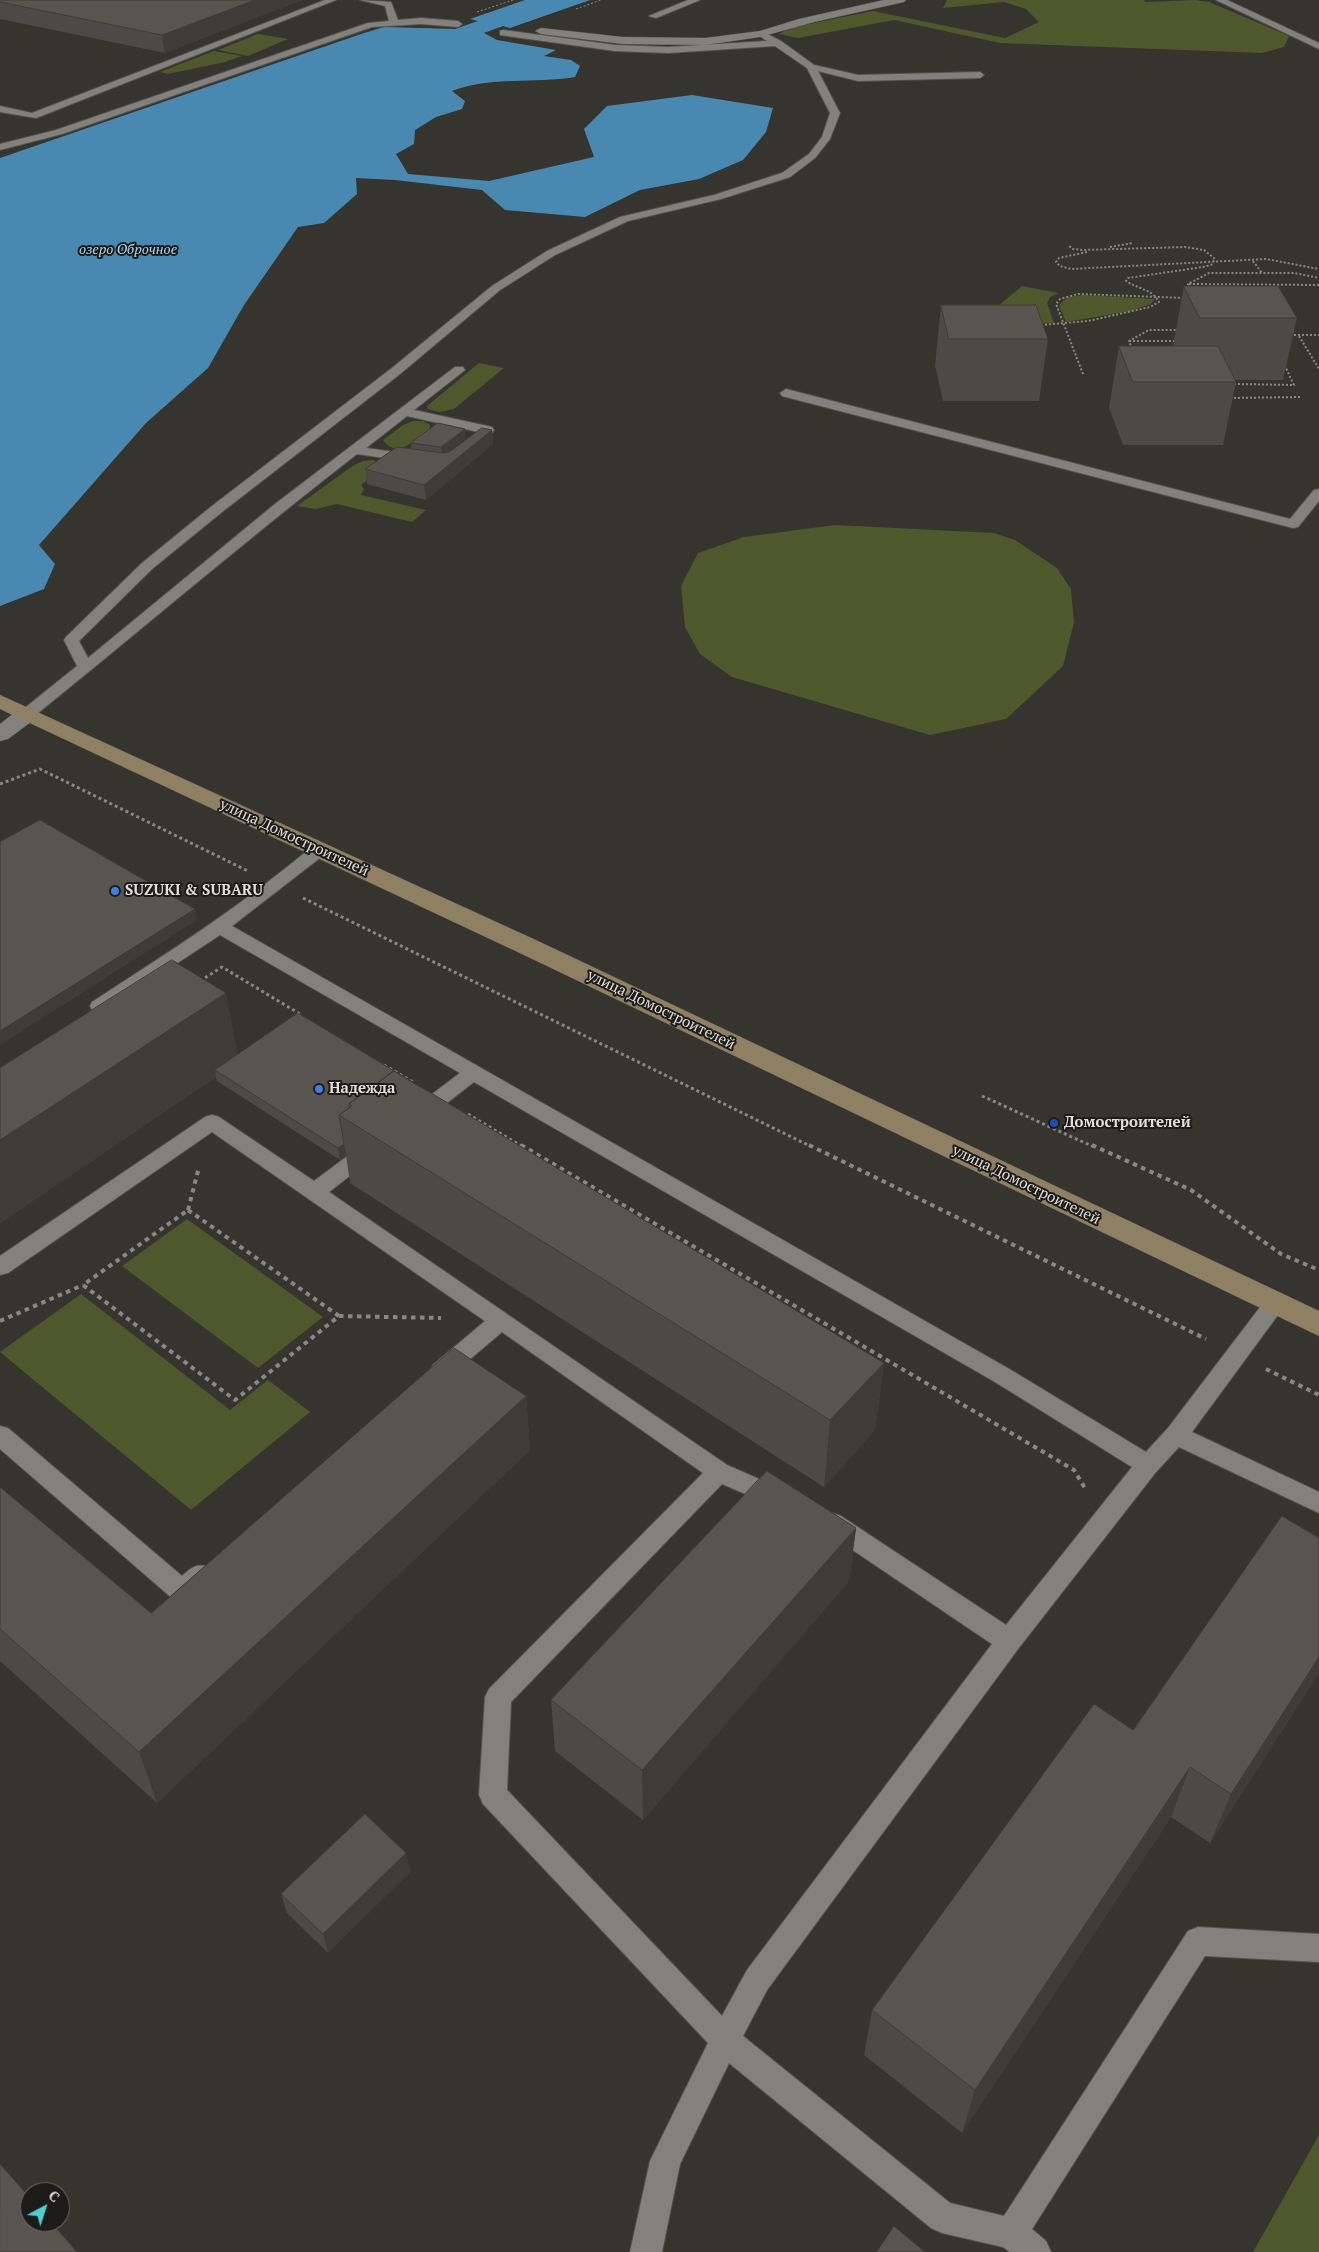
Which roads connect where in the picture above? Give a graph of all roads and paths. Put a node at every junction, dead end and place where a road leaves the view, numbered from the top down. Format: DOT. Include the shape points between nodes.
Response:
graph roads {
  1 [pos="332,0"];
  2 [pos="364,0"];
  3 [pos="696,0"];
  4 [pos="900,0"];
  5 [pos="1220,0"];
  6 [pos="653,16"];
  7 [pos="394,22"];
  8 [pos="458,24"];
  9 [pos="541,31"];
  10 [pos="503,33"];
  11 [pos="761,34"];
  12 [pos="778,43"];
  13 [pos="1319,46"];
  14 [pos="811,67"];
  15 [pos="980,75"];
  16 [pos="0,109"];
  17 [pos="0,147"];
  18 [pos="1134,242"];
  19 [pos="1069,246"];
  20 [pos="1099,249"];
  21 [pos="1253,260"];
  22 [pos="1213,262"];
  23 [pos="1319,269"];
  24 [pos="1262,273"];
  25 [pos="1319,278"];
  26 [pos="1188,284"];
  27 [pos="1319,285"];
  28 [pos="1192,291"];
  29 [pos="1157,297"];
  30 [pos="1186,298"];
  31 [pos="1063,323"];
  32 [pos="1034,326"];
  33 [pos="1184,330"];
  34 [pos="1288,335"];
  35 [pos="1298,335"];
  36 [pos="1319,335"];
  37 [pos="1129,341"];
  38 [pos="1177,341"];
  39 [pos="1135,356"];
  40 [pos="1281,359"];
  41 [pos="1319,369"];
  42 [pos="460,370"];
  43 [pos="1083,374"];
  44 [pos="1231,384"];
  45 [pos="786,393"];
  46 [pos="1302,397"];
  47 [pos="1229,398"];
  48 [pos="405,412"];
  49 [pos="355,450"];
  50 [pos="460,451"];
  51 [pos="427,460"];
  52 [pos="1319,493"];
  53 [pos="85,667"];
  54 [pos="0,701"];
  55 [pos="27,714"];
  56 [pos="0,734"];
  57 [pos="0,784"];
  58 [pos="320,850"];
  59 [pos="278,885"];
  60 [pos="220,927"];
  61 [pos="197,983"];
  62 [pos="82,1018"];
  63 [pos="306,1018"];
  64 [pos="382,1063"];
  65 [pos="474,1072"];
  66 [pos="982,1096"];
  67 [pos="441,1098"];
  68 [pos="314,1192"];
  69 [pos="0,1267"];
  70 [pos="1319,1270"];
  71 [pos="84,1285"];
  72 [pos="1275,1304"];
  73 [pos="339,1316"];
  74 [pos="444,1318"];
  75 [pos="501,1320"];
  76 [pos="0,1321"];
  77 [pos="1319,1324"];
  78 [pos="1206,1340"];
  79 [pos="1266,1369"];
  80 [pos="425,1384"];
  81 [pos="1319,1395"];
  82 [pos="0,1435"];
  83 [pos="1176,1435"];
  84 [pos="1148,1465"];
  85 [pos="719,1472"];
  86 [pos="1319,1502"];
  87 [pos="1104,1521"];
  88 [pos="212,1565"];
  89 [pos="1009,1641"];
  90 [pos="1319,1948"];
  91 [pos="725,2040"];
  92 [pos="1011,2233"];
  93 [pos="646,2252"];
  94 [pos="1035,2252"];
  1 -- 16 [label="lane" via="32,116"];
  2 -- 7 [label="lane" via="388,4"];
  3 -- 6 [label="lane"];
  4 -- 11 [label="street"];
  5 -- 13 [label="lane"];
  7 -- 8 [label="lane"];
  7 -- 17 [label="lane" via="371,25 59,132"];
  9 -- 11 [label="street" via="644,43 701,42"];
  10 -- 12 [label="lane" via="614,48 668,50"];
  11 -- 12 [label="lane"];
  12 -- 14 [label="lane"];
  14 -- 15 [label="lane" via="858,78"];
  14 -- 53 [label="lane" via="835,113 827,136 812,156 786,175 717,198 624,219 551,253 496,288 396,371 147,566 71,640"];
  18 -- 20 [label="path"];
  19 -- 20 [label="path" via="1082,250"];
  20 -- 22 [label="path" via="1185,247 1204,250 1212,255"];
  20 -- 22 [label="path" via="1059,258 1056,262 1072,269"];
  21 -- 22 [label="path"];
  21 -- 23 [label="path"];
  21 -- 24 [label="path"];
  22 -- 29 [label="path" via="1203,267 1137,276 1126,281"];
  24 -- 25 [label="path" via="1294,273"];
  24 -- 26 [label="path" via="1209,273"];
  26 -- 27 [label="path"];
  26 -- 28 [label="path"];
  29 -- 30 [label="path"];
  29 -- 31 [label="path" via="1159,302 1150,307 1088,321"];
  29 -- 31 [label="path" via="1068,296 1056,304"];
  31 -- 32 [label="path"];
  31 -- 43 [label="path"];
  33 -- 37 [label="path" via="1149,330"];
  34 -- 35 [label="path"];
  35 -- 36 [label="path"];
  35 -- 41 [label="path"];
  37 -- 38 [label="path"];
  37 -- 39 [label="path"];
  40 -- 44 [label="path" via="1294,385"];
  42 -- 48 [label="lane"];
  45 -- 52 [label="lane" via="1293,524"];
  46 -- 47 [label="path"];
  48 -- 49 [label="lane"];
  48 -- 50 [label="lane" via="488,430"];
  49 -- 51 [label="lane"];
  49 -- 53 [label="lane" via="280,507"];
  53 -- 55 [label="lane"];
  54 -- 55 [label="main road, улица Домостроителей"];
  55 -- 56 [label="street"];
  55 -- 58 [label="main road, улица Домостроителей"];
  57 -- 59 [label="path" via="40,769"];
  58 -- 59 [label="lane"];
  58 -- 72 [label="main road, улица Домостроителей"];
  59 -- 60 [label="lane"];
  59 -- 78 [label="path"];
  60 -- 62 [label="lane"];
  60 -- 65 [label="lane"];
  61 -- 63 [label="path" via="222,967"];
  64 -- 67 [label="path"];
  65 -- 67 [label="lane"];
  65 -- 84 [label="lane" via="1003,1376"];
  66 -- 70 [label="path" via="1192,1190 1281,1254"];
  67 -- 68 [label="lane"];
  67 -- 87 [label="path" via="1074,1470"];
  68 -- 69 [label="lane" via="212,1122"];
  68 -- 75 [label="lane"];
  71 -- 73 [label="path" via="188,1210"];
  71 -- 73 [label="path" via="235,1400"];
  71 -- 76 [label="path"];
  72 -- 77 [label="main road, улица Домостроителей"];
  72 -- 83 [label="lane"];
  73 -- 74 [label="path"];
  75 -- 80 [label="lane"];
  75 -- 85 [label="lane"];
  79 -- 81 [label="path"];
  82 -- 88 [label="lane" via="182,1591"];
  83 -- 84 [label="lane"];
  83 -- 86 [label="lane"];
  84 -- 87 [label="lane"];
  85 -- 89 [label="lane" via="826,1520"];
  85 -- 91 [label="lane" via="498,1697 493,1795"];
  87 -- 89 [label="lane"];
  89 -- 91 [label="lane" via="757,1980"];
  90 -- 92 [label="lane" via="1198,1941"];
  91 -- 92 [label="lane" via="942,2217"];
  91 -- 93 [label="lane" via="665,2161"];
  92 -- 94 [label="lane"];
}
